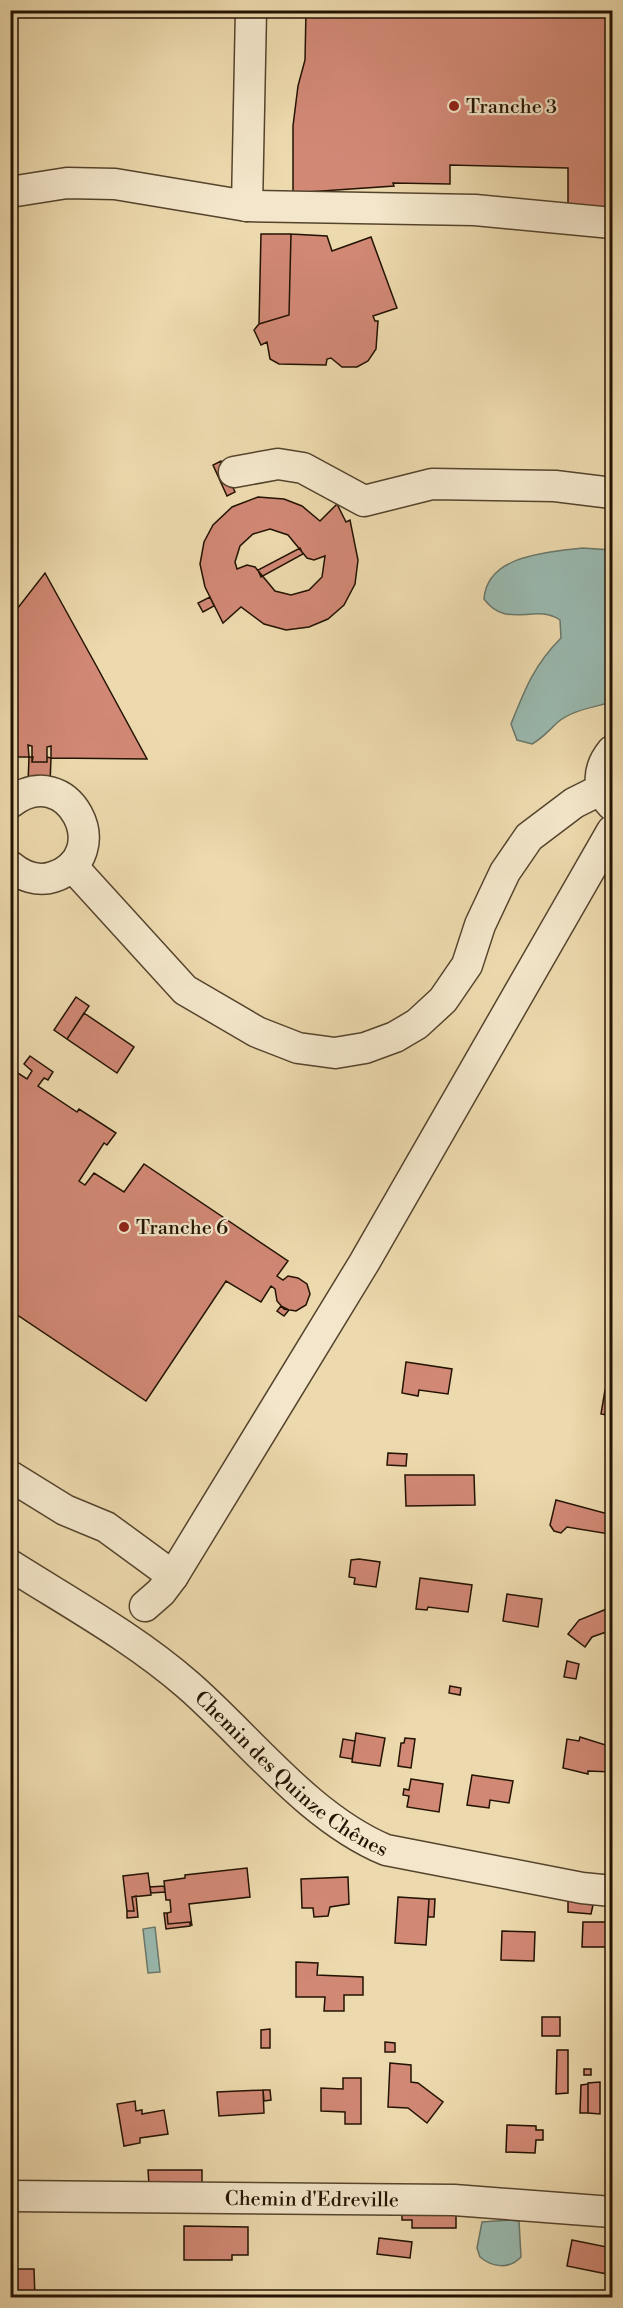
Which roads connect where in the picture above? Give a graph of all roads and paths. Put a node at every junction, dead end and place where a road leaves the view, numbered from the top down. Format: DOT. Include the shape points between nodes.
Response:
graph roads {
  1 [pos="251,10"];
  2 [pos="10,192"];
  3 [pos="247,206"];
  4 [pos="612,223"];
  5 [pos="234,472"];
  6 [pos="612,493"];
  7 [pos="612,752"];
  8 [pos="607,797"];
  9 [pos="10,803"];
  10 [pos="612,831"];
  11 [pos="10,866"];
  12 [pos="72,866"];
  13 [pos="10,1476"];
  14 [pos="10,1565"];
  15 [pos="173,1576"];
  16 [pos="146,1606"];
  17 [pos="612,1891"];
  18 [pos="10,2196"];
  19 [pos="612,2212"];
  1 -- 3 [label="street"];
  2 -- 3 [label="street" via="67,183 115,183"];
  3 -- 4 [label="street" via="475,210"];
  5 -- 6 [label="street" via="278,464 303,468 364,501 432,484 555,486"];
  7 -- 8 [label="street" via="602,768"];
  8 -- 12 [label="street" via="574,803 529,837 505,872 466,965 443,1000 417,1024 394,1037 365,1048 335,1053 298,1048 257,1032 185,990"];
  9 -- 12 [label="street" via="19,796 46,791 75,807 83,823 84,842"];
  10 -- 15 [label="street" via="364,1263"];
  11 -- 12 [label="street" via="20,874 39,879 57,876"];
  13 -- 15 [label="street" via="65,1510 105,1527"];
  14 -- 17 [label="street, Chemin des Quinze Chênes" via="117,1632 187,1684 322,1811 363,1840 386,1850"];
  15 -- 16 [label="street"];
  18 -- 19 [label="street, Chemin d'Edreville" via="454,2200"];
}
